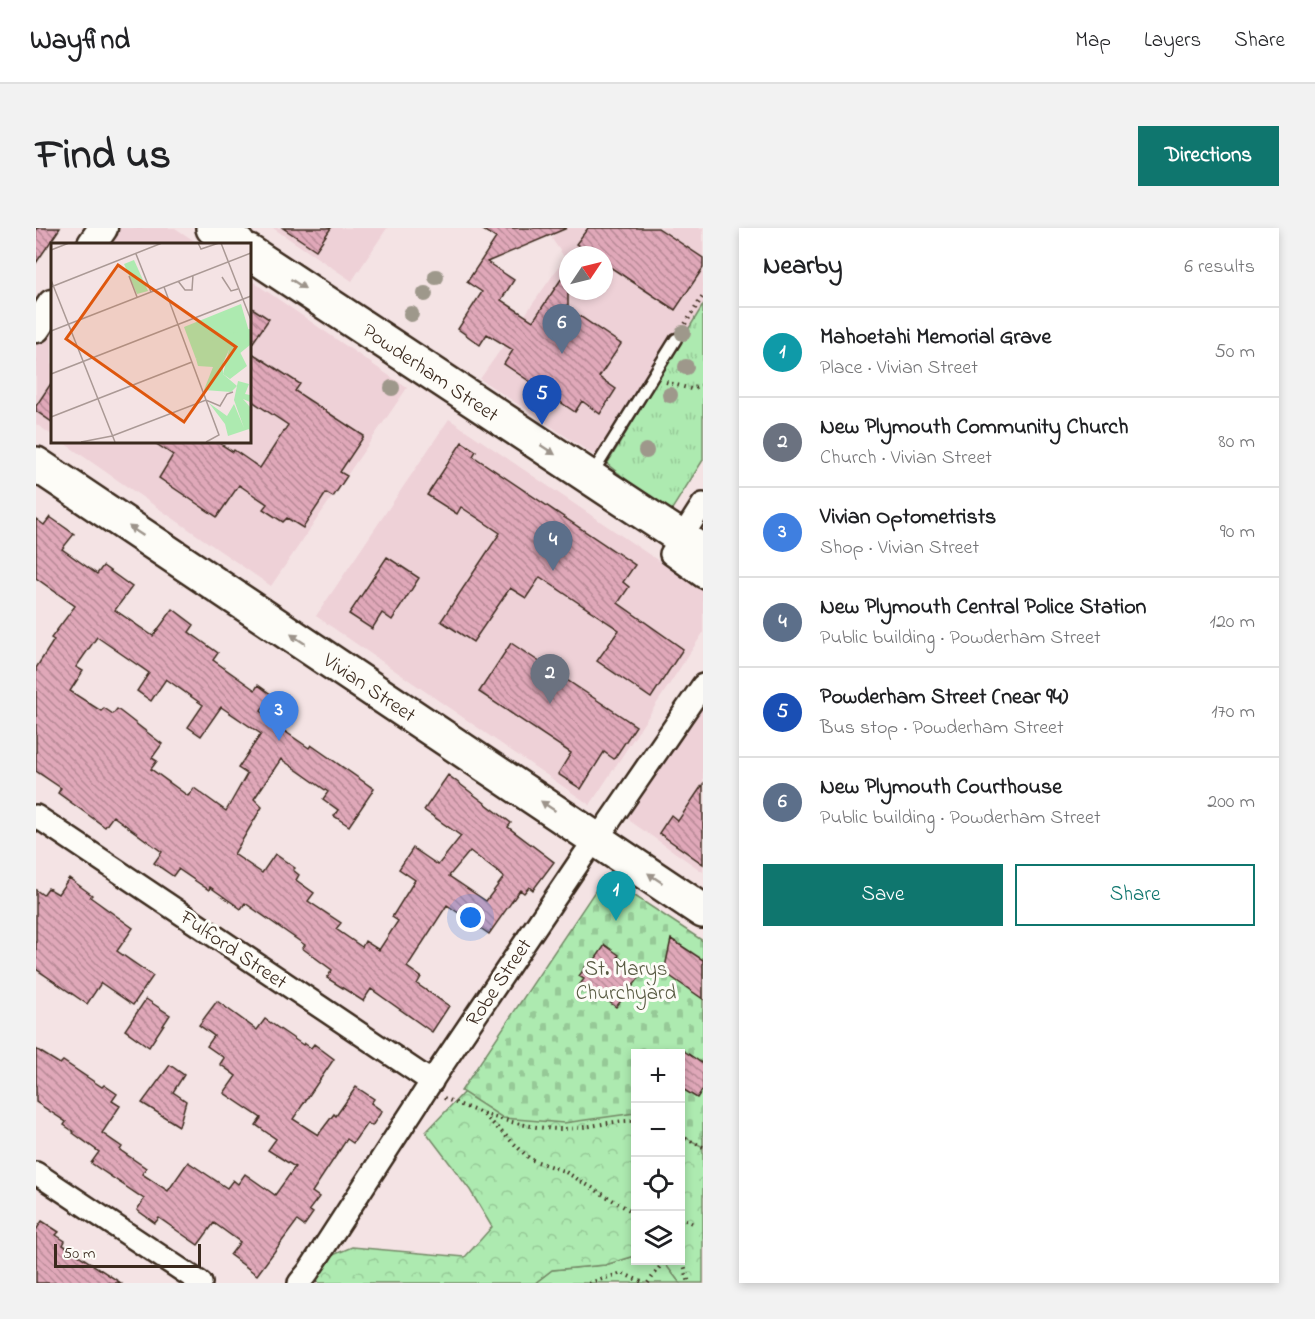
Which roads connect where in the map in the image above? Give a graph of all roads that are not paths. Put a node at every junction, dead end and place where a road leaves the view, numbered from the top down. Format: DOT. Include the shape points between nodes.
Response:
graph roads {
  1 [pos="103,228"];
  2 [pos="213,228"];
  3 [pos="93,243"];
  4 [pos="236,243"];
  5 [pos="250,253"];
  6 [pos="51,306"];
  7 [pos="36,328"];
  8 [pos="676,339"];
  9 [pos="36,464"];
  10 [pos="590,478"];
  11 [pos="703,504"];
  12 [pos="692,545"];
  13 [pos="703,577"];
  14 [pos="703,685"];
  15 [pos="36,816"];
  16 [pos="596,838"];
  17 [pos="703,911"];
  18 [pos="429,1086"];
  19 [pos="36,1173"];
  20 [pos="201,1283"];
  21 [pos="299,1283"];
  1 -- 3 [label="street"];
  2 -- 4 [label="main road"];
  5 -- 10 [label="main road, Powderham Street, one-way"];
  6 -- 7 [label="street"];
  8 -- 10 [label="lane"];
  16 -- 9 [label="main road, Vivian Street, one-way"];
  10 -- 12 [label="main road, Powderham Street"];
  11 -- 12 [label="street"];
  12 -- 13 [label="street" via="671,554"];
  14 -- 16 [label="street, Robe Street"];
  15 -- 18 [label="street, Fulford Street"];
  17 -- 16 [label="main road, Vivian Street, one-way"];
  16 -- 18 [label="street, Robe Street"];
  18 -- 21 [label="street, Robe Street"];
  19 -- 20 [label="street"];
}
